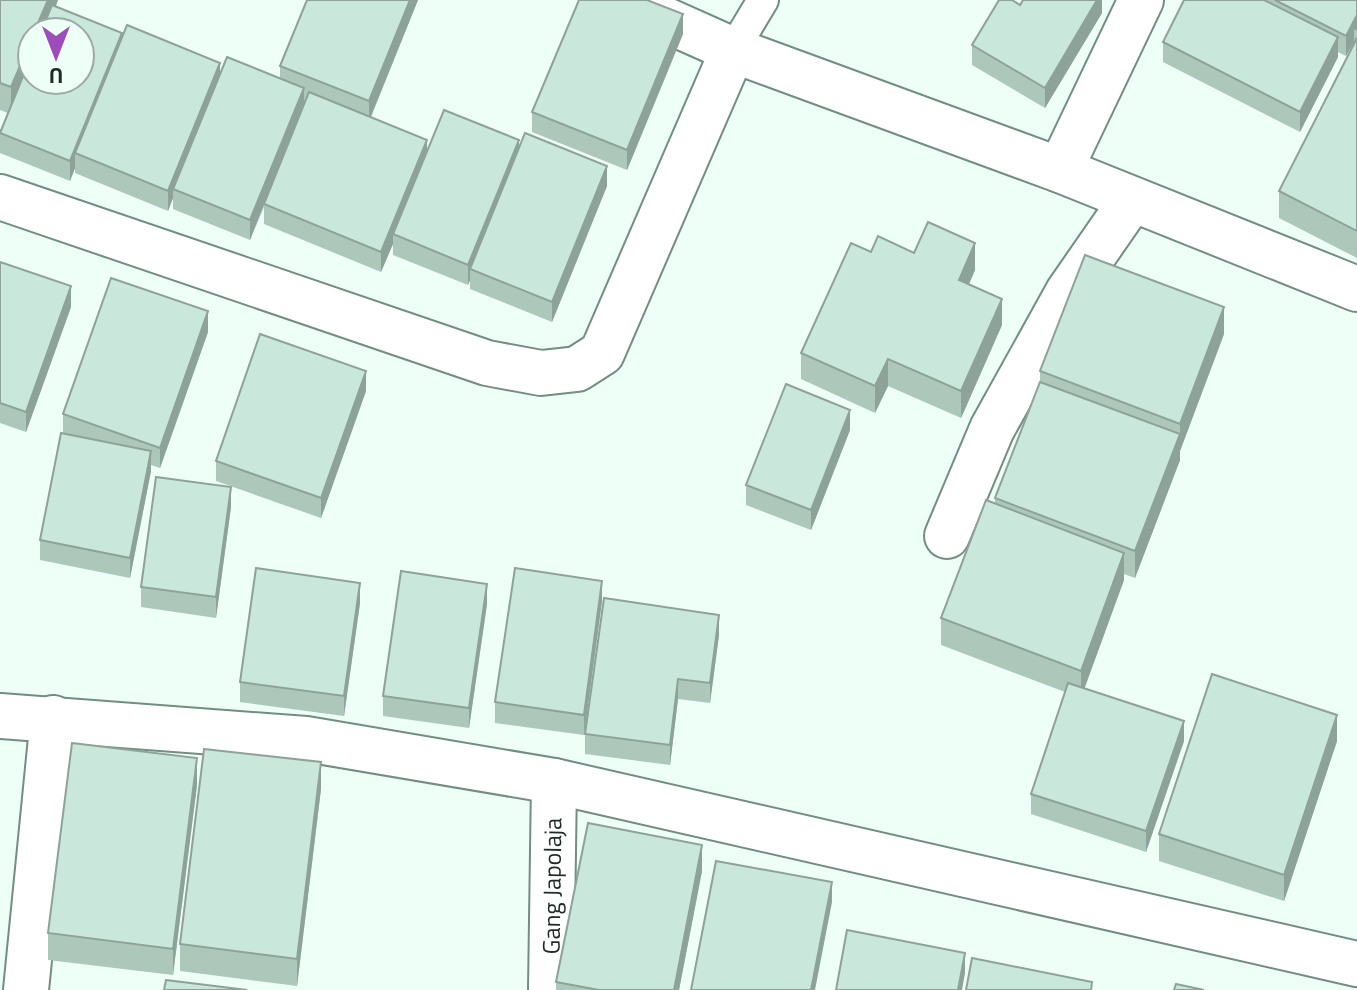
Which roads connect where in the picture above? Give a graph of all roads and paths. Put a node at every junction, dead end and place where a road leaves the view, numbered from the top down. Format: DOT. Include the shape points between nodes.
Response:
graph roads {
  1 [pos="621,0"];
  2 [pos="763,0"];
  3 [pos="1141,0"];
  4 [pos="733,50"];
  5 [pos="1060,170"];
  6 [pos="0,197"];
  7 [pos="1131,201"];
  8 [pos="1357,289"];
  9 [pos="947,536"];
  10 [pos="0,716"];
  11 [pos="53,718"];
  12 [pos="554,781"];
  13 [pos="1357,964"];
  14 [pos="26,990"];
  15 [pos="551,990"];
  1 -- 4 [label="street"];
  2 -- 4 [label="lane"];
  3 -- 5 [label="street"];
  4 -- 5 [label="street"];
  4 -- 6 [label="street" via="602,353 577,369 541,373 487,363"];
  5 -- 7 [label="street"];
  7 -- 8 [label="street"];
  7 -- 9 [label="street" via="1068,292 992,429"];
  10 -- 11 [label="street"];
  11 -- 12 [label="street" via="306,739"];
  11 -- 14 [label="street"];
  12 -- 13 [label="street"];
  12 -- 15 [label="street, Gang Japolaja"];
}
